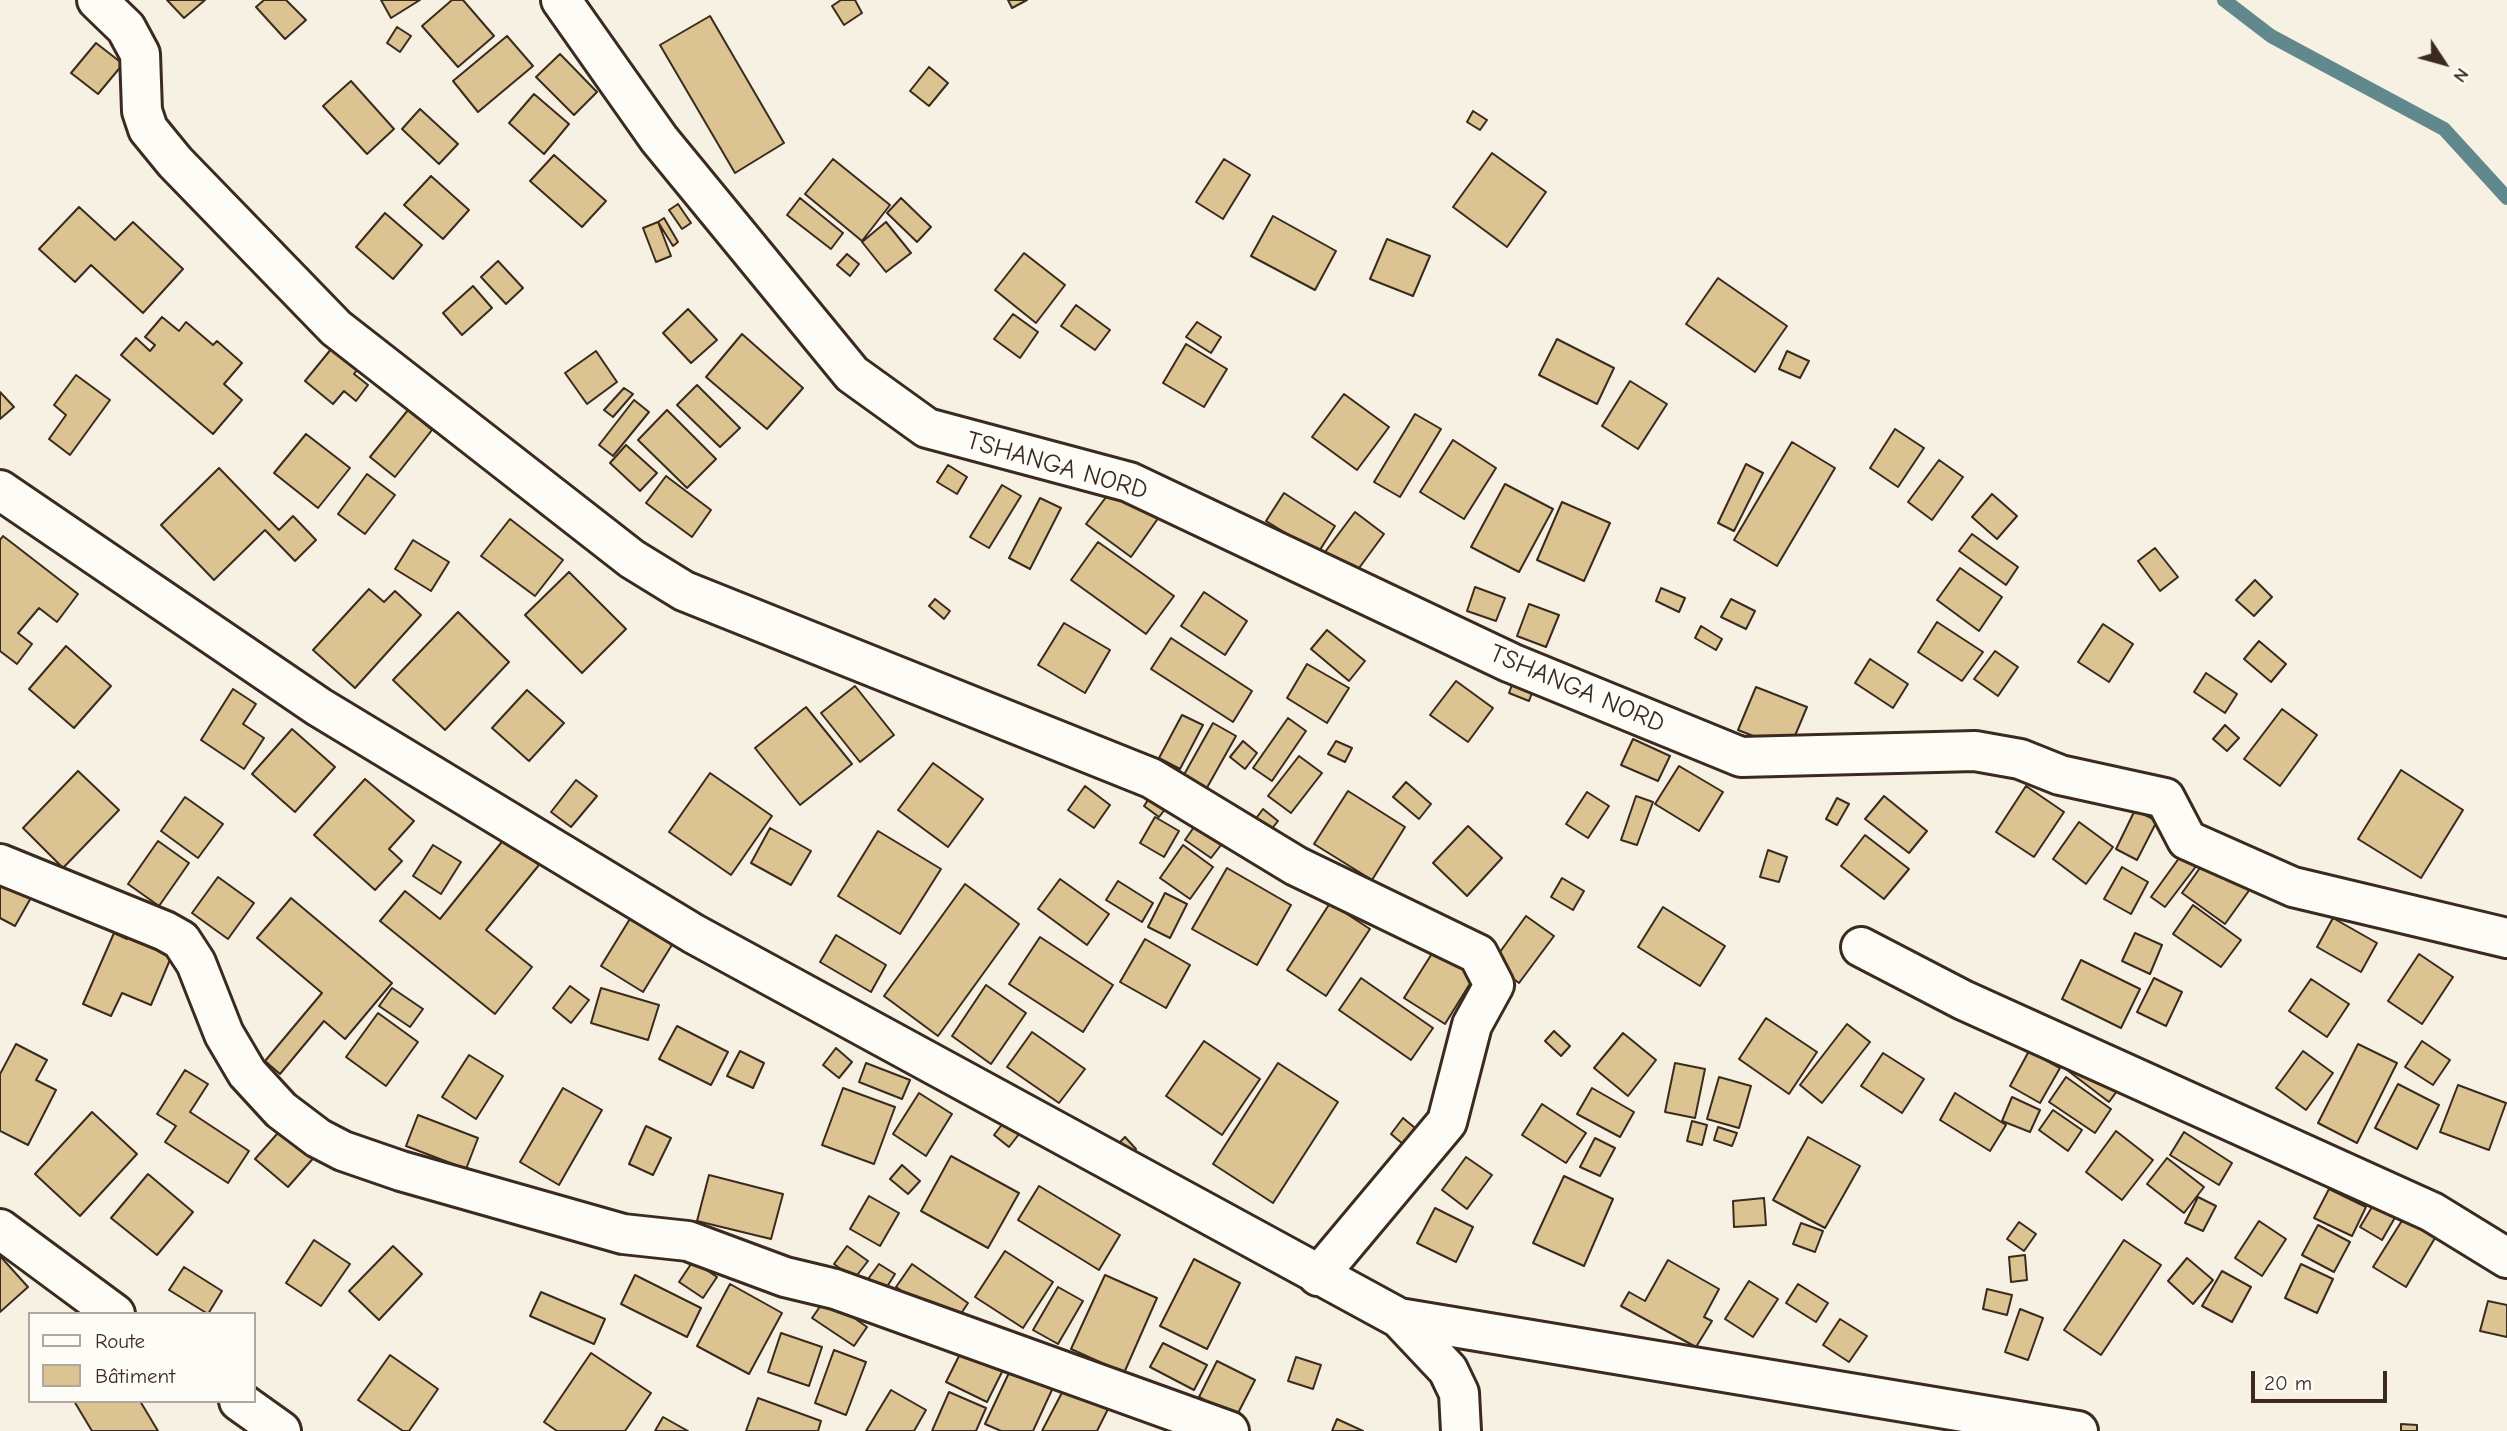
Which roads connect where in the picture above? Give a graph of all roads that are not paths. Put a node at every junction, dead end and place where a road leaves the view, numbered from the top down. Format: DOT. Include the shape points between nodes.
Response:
graph roads {
  1 [pos="97,0"];
  2 [pos="561,0"];
  3 [pos="0,490"];
  4 [pos="0,864"];
  5 [pos="2507,938"];
  6 [pos="1861,947"];
  7 [pos="0,1229"];
  8 [pos="2507,1258"];
  9 [pos="1318,1276"];
  10 [pos="112,1312"];
  11 [pos="1399,1318"];
  12 [pos="242,1403"];
  13 [pos="281,1431"];
  14 [pos="1229,1431"];
  15 [pos="1461,1431"];
  16 [pos="2078,1431"];
  1 -- 9 [label="street" via="126,28 139,54 142,111 148,129 175,162 336,328 632,559 684,592 1151,778 1296,866 1478,954 1494,985 1472,1026 1447,1122"];
  2 -- 5 [label="street, TSHANGA NORD" via="659,139 852,374 927,428 1129,482 1511,663 1741,757 1961,751 2020,759 2060,775 2165,798 2187,840 2293,887"];
  3 -- 9 [label="street" via="319,707 694,934"];
  4 -- 14 [label="street" via="181,940 247,1073 281,1110 343,1151 623,1234 688,1241"];
  6 -- 8 [label="street" via="1963,1000 2432,1212"];
  7 -- 10 [label="street"];
  9 -- 11 [label="street"];
  11 -- 15 [label="street" via="1448,1370 1459,1393"];
  11 -- 16 [label="street"];
  12 -- 13 [label="street"];
}
